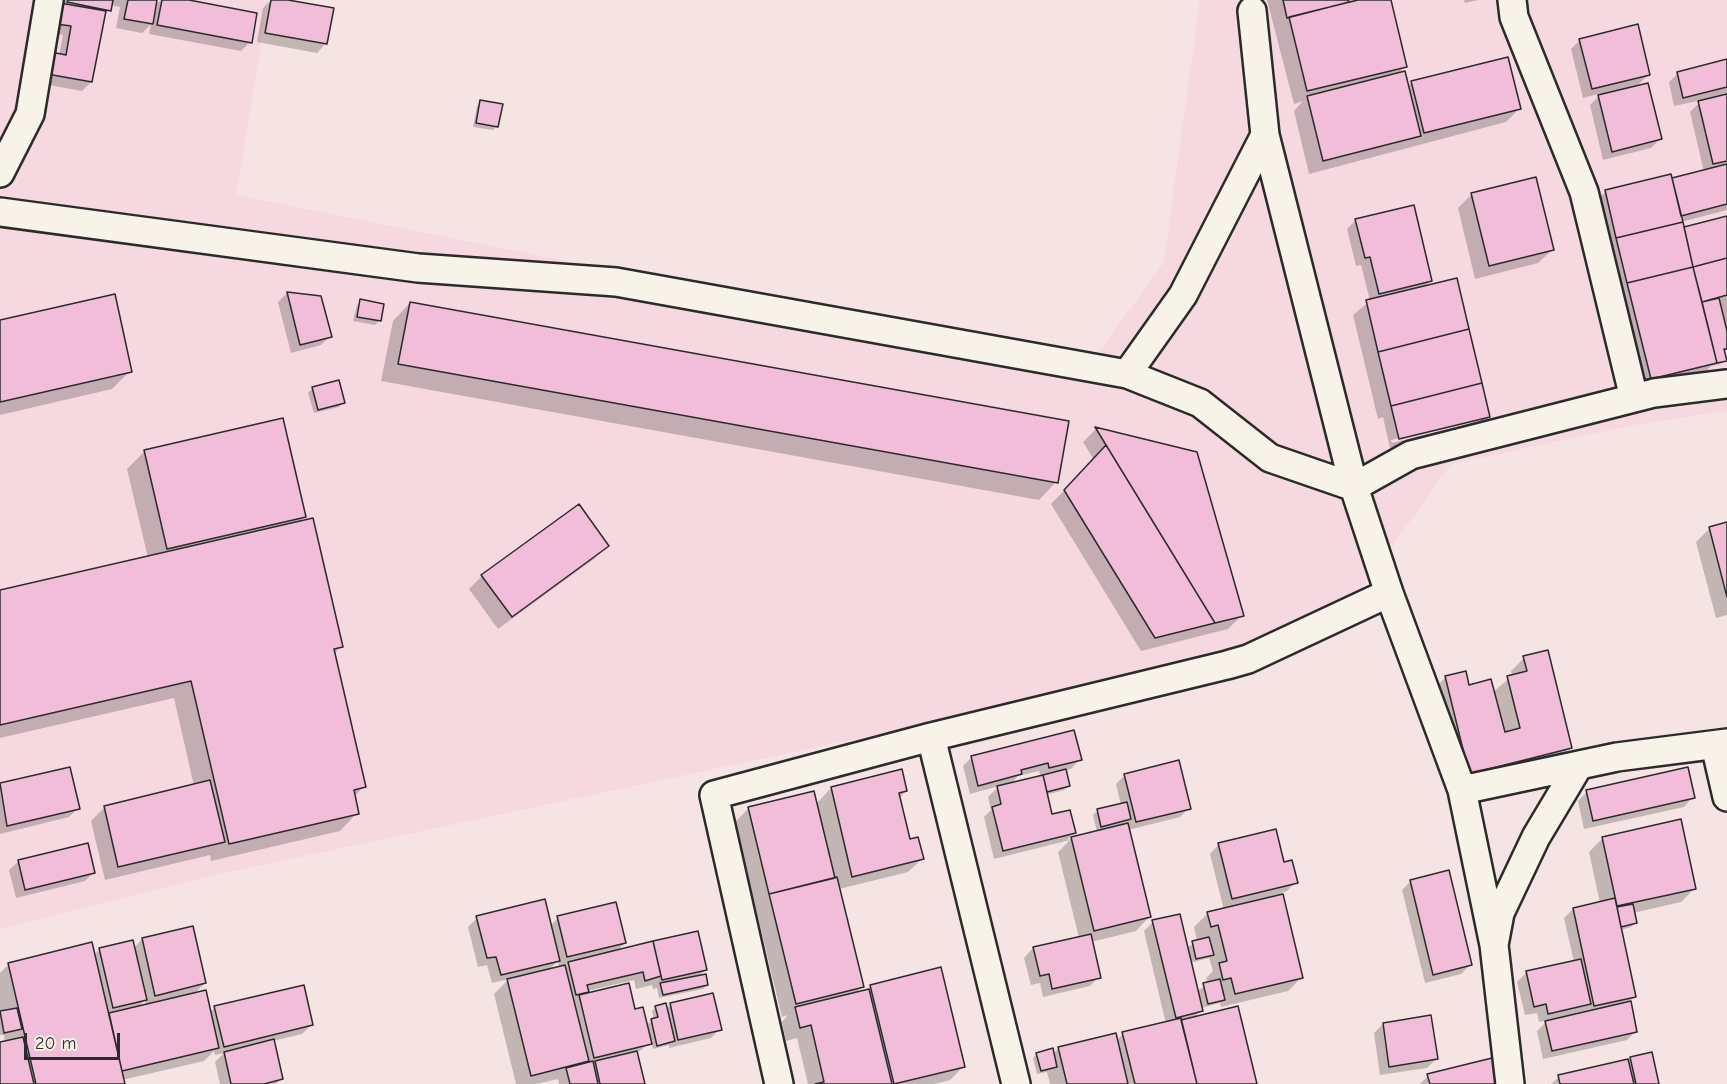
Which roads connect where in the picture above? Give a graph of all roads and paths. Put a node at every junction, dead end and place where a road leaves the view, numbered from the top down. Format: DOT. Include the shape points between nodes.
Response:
graph roads {
  1 [pos="49,0"];
  2 [pos="1512,0"];
  3 [pos="1252,11"];
  4 [pos="1265,135"];
  5 [pos="0,173"];
  6 [pos="0,212"];
  7 [pos="1127,374"];
  8 [pos="1727,384"];
  9 [pos="1634,398"];
  10 [pos="1354,487"];
  11 [pos="1389,593"];
  12 [pos="931,737"];
  13 [pos="1721,744"];
  14 [pos="1579,765"];
  15 [pos="1462,790"];
  16 [pos="1727,797"];
  17 [pos="1494,945"];
  18 [pos="779,1084"];
  19 [pos="1016,1084"];
  20 [pos="1510,1084"];
  1 -- 5 [label="street" via="30,114"];
  2 -- 9 [label="street" via="1514,17 1584,192"];
  3 -- 4 [label="street"];
  4 -- 7 [label="street" via="1183,295"];
  4 -- 10 [label="street"];
  6 -- 7 [label="street" via="418,268 616,282"];
  7 -- 10 [label="street" via="1200,403 1270,458"];
  8 -- 9 [label="street"];
  9 -- 10 [label="street" via="1411,455"];
  10 -- 11 [label="street"];
  11 -- 12 [label="street" via="1248,659"];
  11 -- 15 [label="street"];
  12 -- 18 [label="street" via="714,795"];
  12 -- 19 [label="street"];
  13 -- 14 [label="street"];
  13 -- 16 [label="street"];
  14 -- 15 [label="street"];
  14 -- 17 [label="street" via="1536,837 1500,913"];
  15 -- 17 [label="street"];
  17 -- 20 [label="street"];
}
